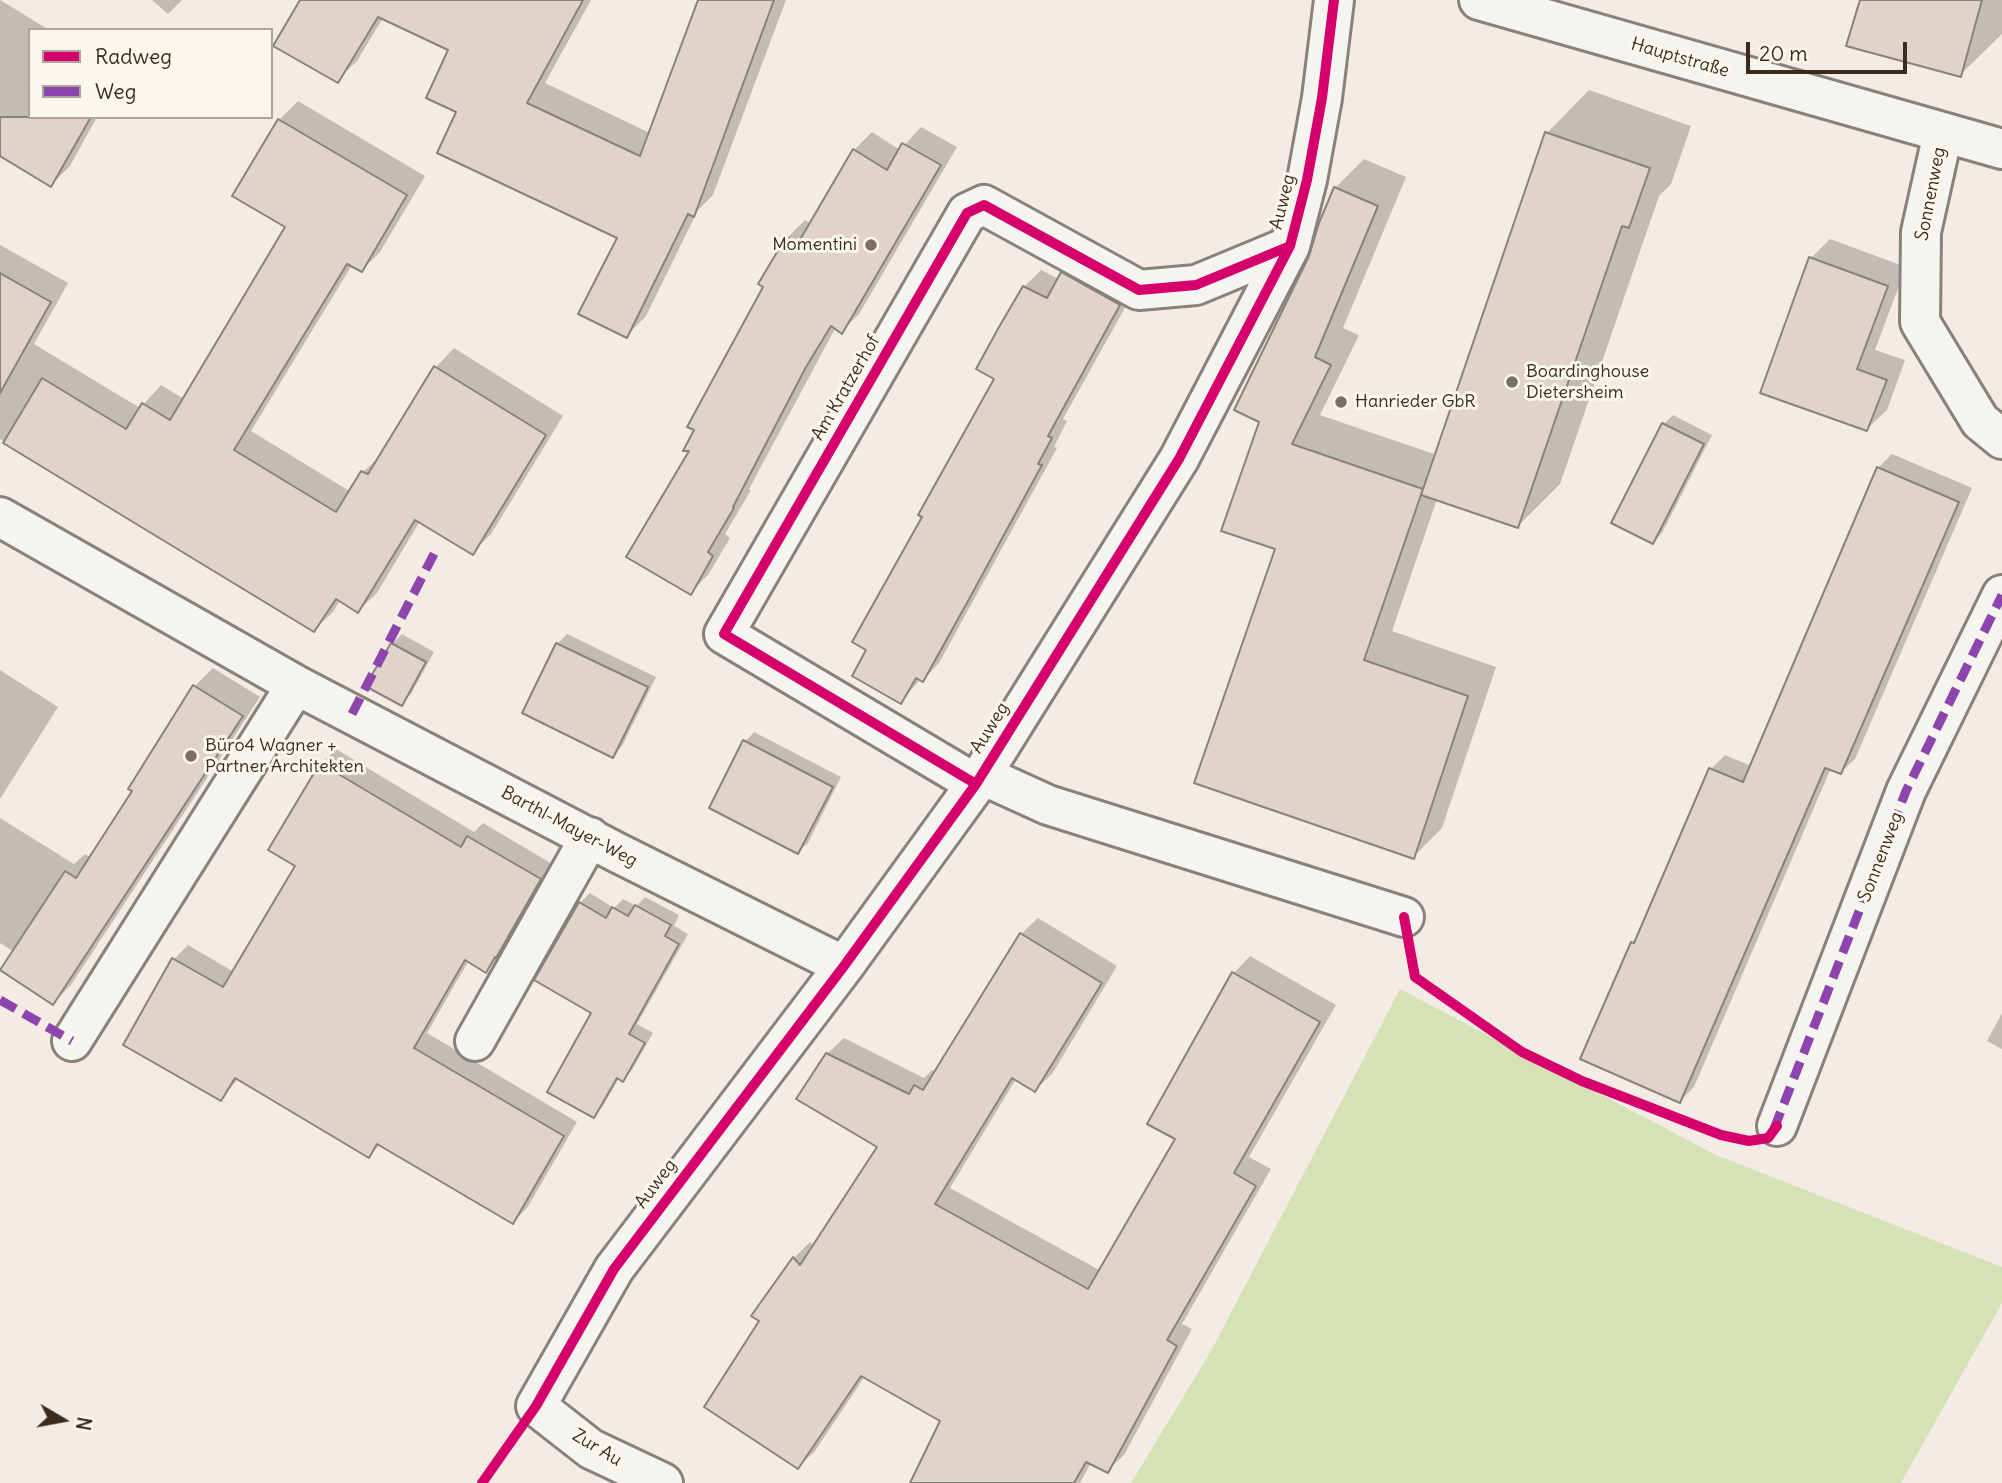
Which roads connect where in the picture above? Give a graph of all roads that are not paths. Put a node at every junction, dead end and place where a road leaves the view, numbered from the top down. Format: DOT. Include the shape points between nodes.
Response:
graph roads {
  1 [pos="1334,0"];
  2 [pos="1479,0"];
  3 [pos="1943,133"];
  4 [pos="2002,149"];
  5 [pos="1290,246"];
  6 [pos="2002,439"];
  7 [pos="0,517"];
  8 [pos="2002,596"];
  9 [pos="296,685"];
  10 [pos="979,779"];
  11 [pos="590,837"];
  12 [pos="1404,917"];
  13 [pos="844,966"];
  14 [pos="72,1041"];
  15 [pos="475,1041"];
  16 [pos="1777,1126"];
  17 [pos="536,1406"];
  18 [pos="663,1483"];
  1 -- 5 [label="street, Auweg" via="1322,98"];
  2 -- 3 [label="street, Hauptstraße"];
  3 -- 4 [label="street, Hauptstraße"];
  3 -- 6 [label="street, Sonnenweg" via="1921,232 1920,322 1980,421"];
  5 -- 10 [label="street, Auweg" via="1179,459"];
  5 -- 10 [label="street, Am Kratzerhof" via="1196,285 1139,290 984,205 967,213 724,634"];
  7 -- 9 [label="street, Barthl-Mayer-Weg"];
  8 -- 16 [label="street, Sonnenweg" via="1906,791"];
  9 -- 11 [label="street, Barthl-Mayer-Weg"];
  9 -- 14 [label="street"];
  10 -- 12 [label="street, Auweg"];
  10 -- 13 [label="street, Auweg"];
  11 -- 13 [label="street, Barthl-Mayer-Weg"];
  11 -- 15 [label="street"];
  13 -- 17 [label="street, Auweg" via="614,1269"];
  17 -- 18 [label="street, Zur Au" via="591,1449"];
}
